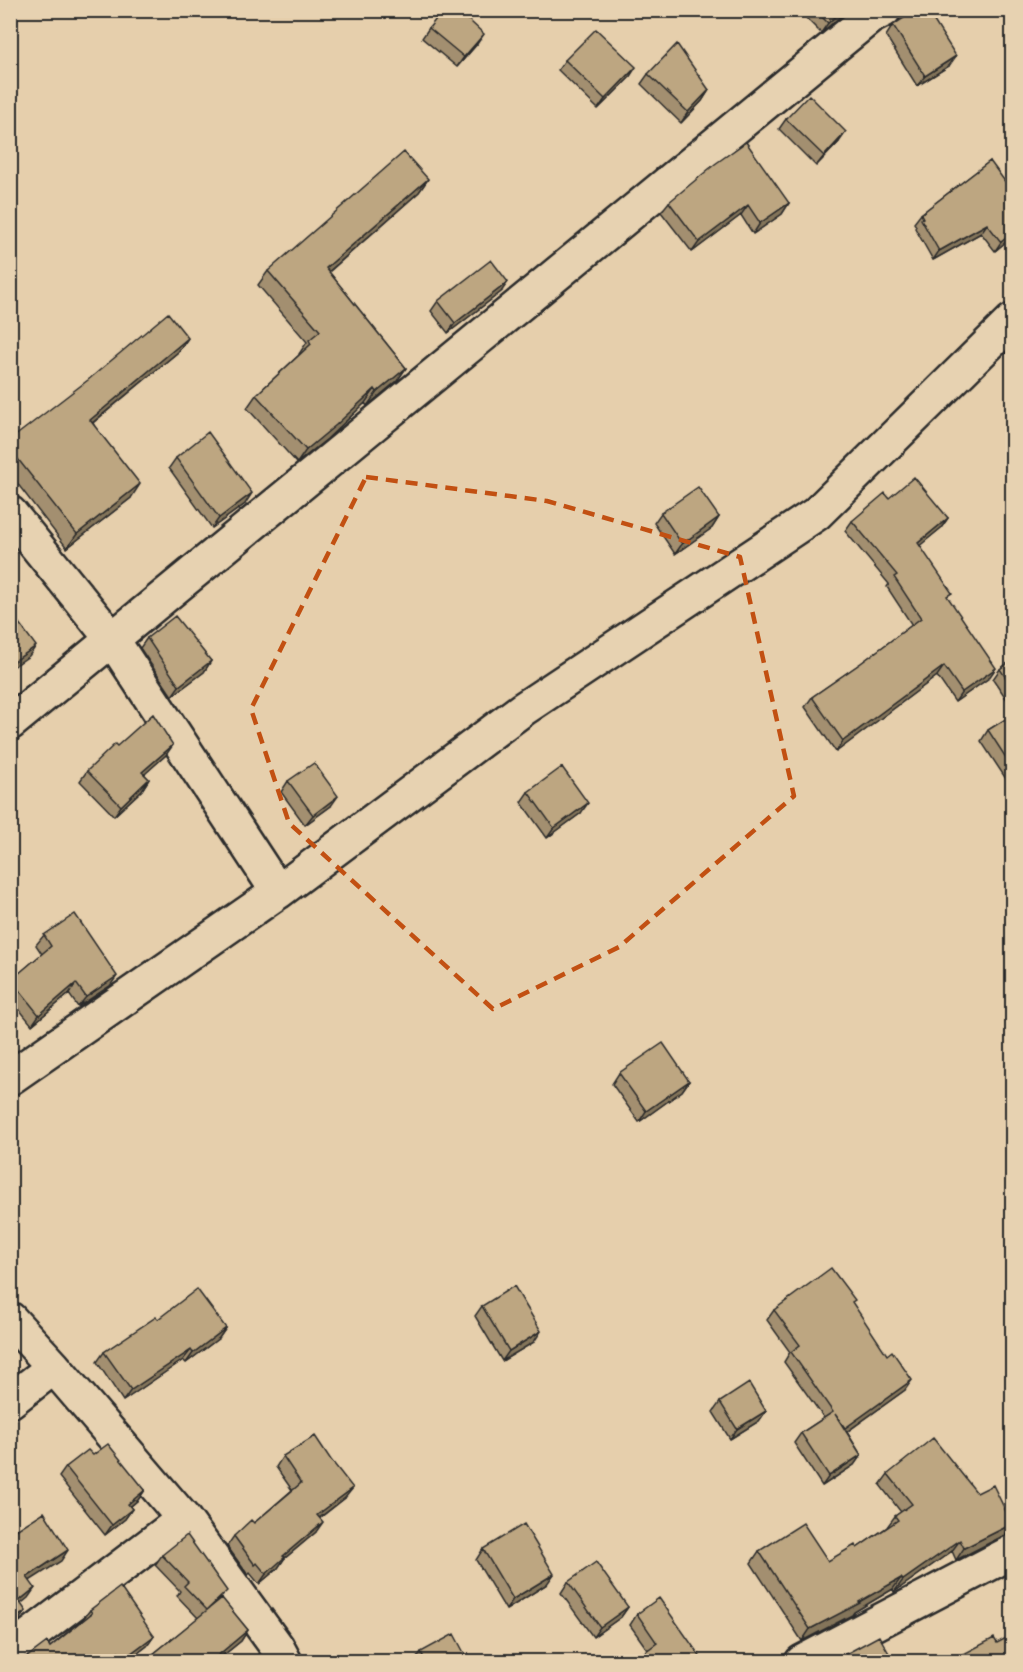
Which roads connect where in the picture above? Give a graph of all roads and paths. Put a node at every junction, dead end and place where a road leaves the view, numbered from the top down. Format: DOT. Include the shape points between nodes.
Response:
graph roads {
  1 [pos="873,13"];
  2 [pos="1006,342"];
  3 [pos="10,513"];
  4 [pos="112,639"];
  5 [pos="10,723"];
  6 [pos="278,892"];
  7 [pos="10,1078"];
  8 [pos="10,1319"];
  9 [pos="54,1366"];
  10 [pos="10,1401"];
  11 [pos="184,1520"];
  12 [pos="1012,1552"];
  13 [pos="10,1652"];
  14 [pos="272,1657"];
  15 [pos="802,1662"];
  1 -- 4 [label="street"];
  2 -- 6 [label="street" via="816,514 523,709"];
  3 -- 4 [label="street"];
  4 -- 5 [label="street"];
  4 -- 6 [label="street"];
  6 -- 7 [label="street"];
  8 -- 9 [label="street"];
  9 -- 10 [label="street"];
  9 -- 11 [label="street"];
  11 -- 13 [label="street"];
  11 -- 14 [label="street"];
  12 -- 15 [label="street"];
}
